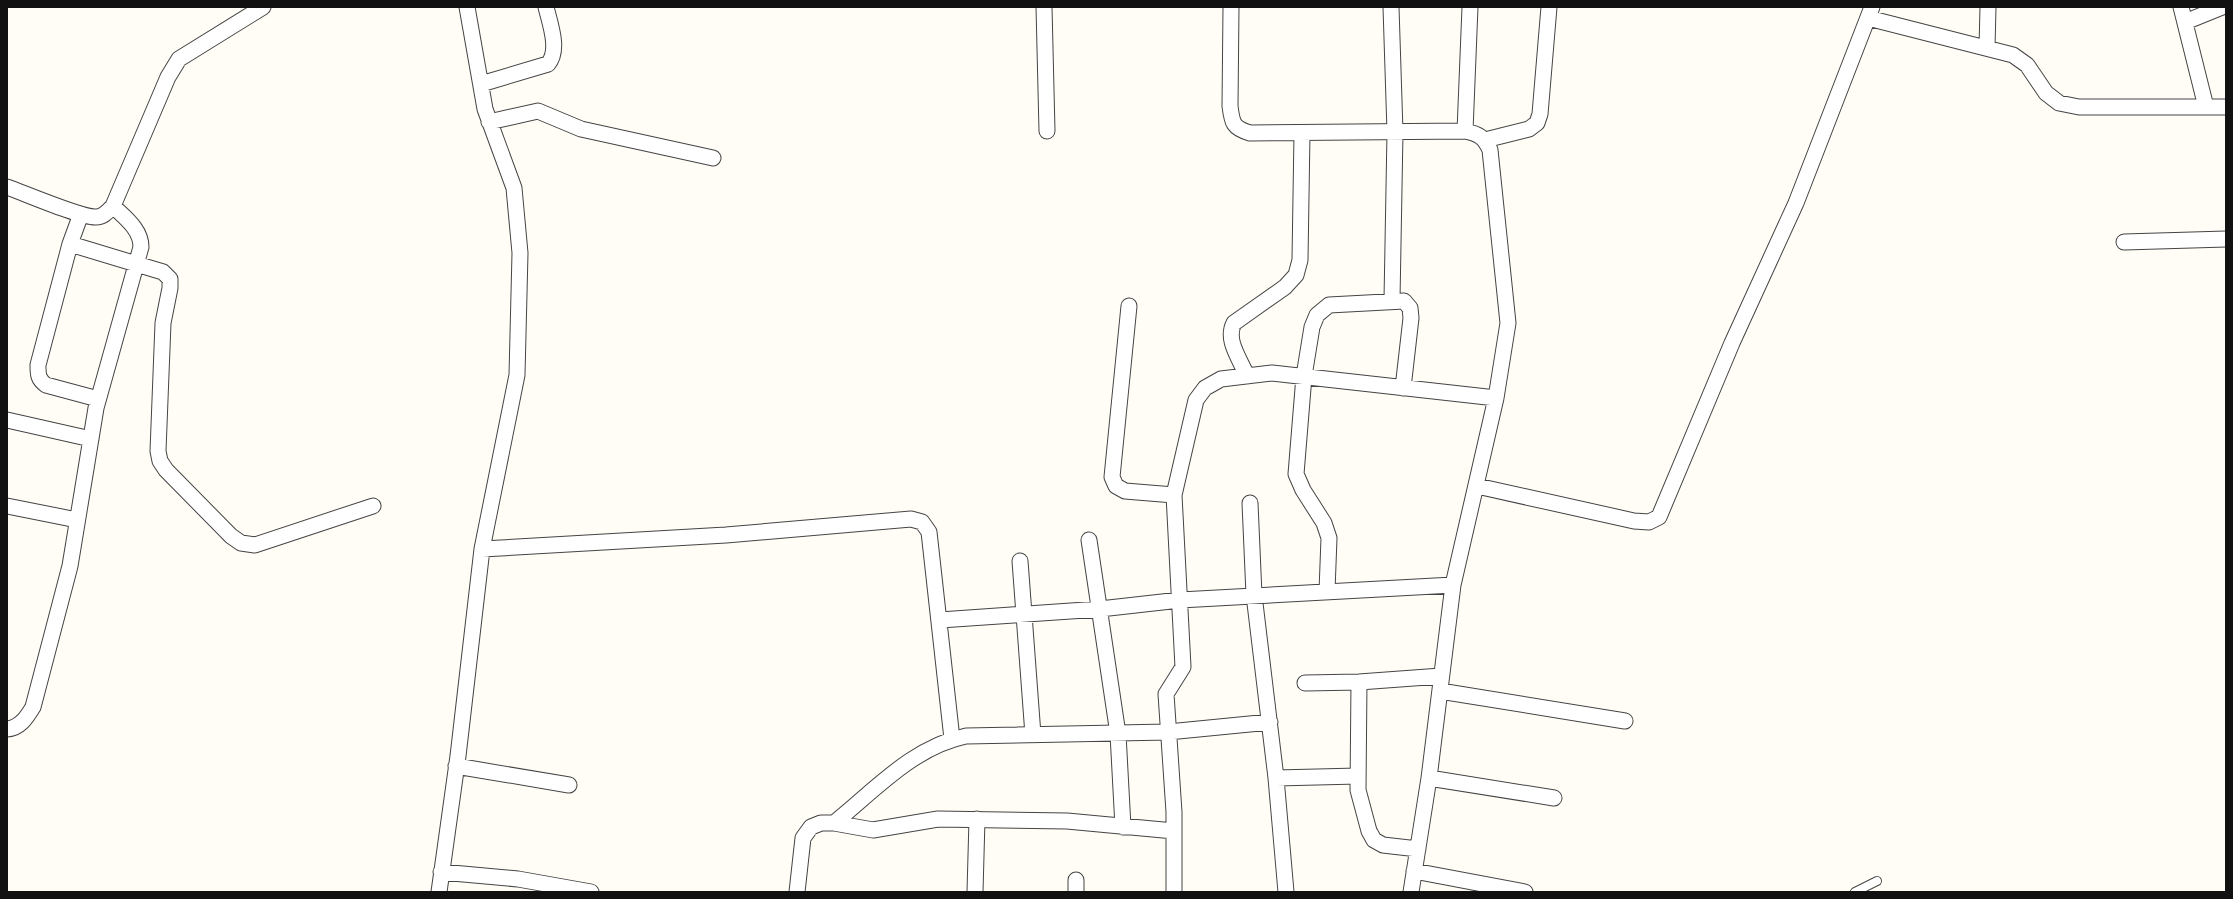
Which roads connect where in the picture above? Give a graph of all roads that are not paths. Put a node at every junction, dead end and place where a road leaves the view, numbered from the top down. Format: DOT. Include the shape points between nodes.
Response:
graph roads {
  1 [pos="263,7"];
  2 [pos="467,7"];
  3 [pos="546,7"];
  4 [pos="1044,7"];
  5 [pos="1231,7"];
  6 [pos="1391,7"];
  7 [pos="1470,7"];
  8 [pos="1549,7"];
  9 [pos="1988,7"];
  10 [pos="2181,7"];
  11 [pos="2222,7"];
  12 [pos="1870,12"];
  13 [pos="2185,22"];
  14 [pos="1987,48"];
  15 [pos="481,84"];
  16 [pos="2206,107"];
  17 [pos="2226,107"];
  18 [pos="489,122"];
  19 [pos="1047,131"];
  20 [pos="1465,131"];
  21 [pos="1395,132"];
  22 [pos="1302,133"];
  23 [pos="1485,140"];
  24 [pos="713,158"];
  25 [pos="7,187"];
  26 [pos="113,206"];
  27 [pos="81,214"];
  28 [pos="2226,239"];
  29 [pos="2124,242"];
  30 [pos="70,244"];
  31 [pos="135,264"];
  32 [pos="1392,300"];
  33 [pos="1129,306"];
  34 [pos="1247,376"];
  35 [pos="1304,376"];
  36 [pos="1403,388"];
  37 [pos="1496,398"];
  38 [pos="98,399"];
  39 [pos="7,420"];
  40 [pos="91,439"];
  41 [pos="1477,486"];
  42 [pos="1174,496"];
  43 [pos="1250,503"];
  44 [pos="7,506"];
  45 [pos="373,506"];
  46 [pos="77,520"];
  47 [pos="1089,540"];
  48 [pos="482,549"];
  49 [pos="1020,561"];
  50 [pos="1453,585"];
  51 [pos="1327,591"];
  52 [pos="1254,595"];
  53 [pos="1180,600"];
  54 [pos="1100,610"];
  55 [pos="1023,614"];
  56 [pos="940,620"];
  57 [pos="1442,676"];
  58 [pos="1359,682"];
  59 [pos="1305,683"];
  60 [pos="1440,691"];
  61 [pos="1626,721"];
  62 [pos="1270,722"];
  63 [pos="7,729"];
  64 [pos="1168,732"];
  65 [pos="1118,734"];
  66 [pos="1033,735"];
  67 [pos="952,738"];
  68 [pos="456,766"];
  69 [pos="1358,776"];
  70 [pos="1276,778"];
  71 [pos="1429,778"];
  72 [pos="569,785"];
  73 [pos="1554,798"];
  74 [pos="977,819"];
  75 [pos="834,823"];
  76 [pos="1123,827"];
  77 [pos="1174,831"];
  78 [pos="1418,850"];
  79 [pos="1414,871"];
  80 [pos="442,872"];
  81 [pos="1877,881"];
  82 [pos="438,892"];
  83 [pos="591,892"];
  84 [pos="797,892"];
  85 [pos="975,892"];
  86 [pos="1174,892"];
  87 [pos="1286,892"];
  88 [pos="1411,892"];
  89 [pos="1526,892"];
  90 [pos="1855,892"];
  1 -- 26 [label="street" via="179,59 168,77"];
  2 -- 15 [label="street"];
  3 -- 15 [label="street" via="554,47 553,58 548,64"];
  4 -- 19 [label="street"];
  5 -- 22 [label="street" via="1232,121 1238,130 1250,133"];
  6 -- 21 [label="street"];
  7 -- 20 [label="street"];
  8 -- 23 [label="street" via="1540,114 1537,123 1529,129"];
  9 -- 14 [label="street"];
  10 -- 13 [label="street"];
  11 -- 13 [label="street"];
  12 -- 14 [label="street"];
  12 -- 41 [label="street" via="1796,203 1732,343 1659,517 1650,522 1634,521"];
  13 -- 16 [label="street"];
  14 -- 16 [label="street" via="2013,55 2023,62 2046,93 2059,103 2079,107"];
  15 -- 18 [label="street"];
  16 -- 17 [label="street"];
  18 -- 24 [label="street" via="538,111 580,129"];
  18 -- 48 [label="street" via="514,188 520,253 517,375"];
  20 -- 21 [label="street"];
  20 -- 23 [label="street" via="1478,134"];
  21 -- 22 [label="street"];
  21 -- 32 [label="street"];
  22 -- 34 [label="street" via="1300,260 1296,275 1286,287 1234,323 1230,331 1231,340"];
  23 -- 37 [label="street" via="1490,150 1508,323"];
  25 -- 27 [label="street"];
  26 -- 27 [label="street" via="103,216 94,218"];
  26 -- 31 [label="street" via="136,229 141,238 141,247"];
  27 -- 30 [label="street"];
  28 -- 29 [label="street"];
  30 -- 31 [label="street"];
  30 -- 38 [label="street" via="38,365 38,375 46,385"];
  31 -- 38 [label="street"];
  31 -- 45 [label="street" via="163,272 170,279 163,323 158,451 160,461 220,525 241,543 255,545"];
  32 -- 35 [label="street" via="1329,305 1316,315"];
  32 -- 36 [label="street" via="1404,301 1410,308 1412,318"];
  33 -- 42 [label="street" via="1112,477 1116,486 1125,491"];
  34 -- 35 [label="street" via="1272,373"];
  34 -- 42 [label="street" via="1221,379 1205,388 1196,400"];
  35 -- 36 [label="street"];
  35 -- 51 [label="street" via="1296,474 1324,523 1328,538"];
  36 -- 37 [label="street"];
  37 -- 41 [label="street"];
  38 -- 40 [label="street"];
  39 -- 40 [label="street"];
  40 -- 46 [label="street"];
  41 -- 50 [label="street"];
  42 -- 53 [label="street"];
  43 -- 52 [label="street"];
  44 -- 46 [label="street"];
  46 -- 63 [label="street" via="70,566 33,707 25,720"];
  47 -- 54 [label="street"];
  48 -- 56 [label="street" via="726,535 911,519 922,522 929,532"];
  48 -- 68 [label="street"];
  49 -- 55 [label="street"];
  50 -- 51 [label="street"];
  50 -- 57 [label="street"];
  51 -- 52 [label="street"];
  52 -- 53 [label="street"];
  52 -- 62 [label="street"];
  53 -- 54 [label="street"];
  53 -- 64 [label="street" via="1183,667 1166,694"];
  54 -- 55 [label="street"];
  54 -- 65 [label="street"];
  55 -- 56 [label="street"];
  55 -- 66 [label="street"];
  56 -- 67 [label="street"];
  57 -- 58 [label="street"];
  57 -- 60 [label="street"];
  58 -- 59 [label="street"];
  58 -- 69 [label="street"];
  60 -- 61 [label="street"];
  60 -- 71 [label="street"];
  62 -- 64 [label="street"];
  62 -- 70 [label="street"];
  64 -- 65 [label="street"];
  64 -- 77 [label="street"];
  65 -- 66 [label="street"];
  65 -- 76 [label="street"];
  66 -- 67 [label="street"];
  67 -- 75 [label="street" via="903,765"];
  68 -- 72 [label="street"];
  68 -- 80 [label="street"];
  69 -- 70 [label="street"];
  69 -- 78 [label="street" via="1358,790 1369,831 1374,840 1383,845"];
  70 -- 87 [label="street"];
  71 -- 73 [label="street"];
  71 -- 78 [label="street"];
  74 -- 75 [label="street" via="938,819 873,830"];
  74 -- 76 [label="street" via="1067,821"];
  74 -- 85 [label="street"];
  75 -- 84 [label="street" via="821,823 811,827 803,838"];
  76 -- 77 [label="street"];
  77 -- 86 [label="street"];
  78 -- 79 [label="street"];
  79 -- 88 [label="street"];
  79 -- 89 [label="street"];
  80 -- 82 [label="street"];
  80 -- 83 [label="street" via="518,879"];
  81 -- 90 [label="lane"];
}
